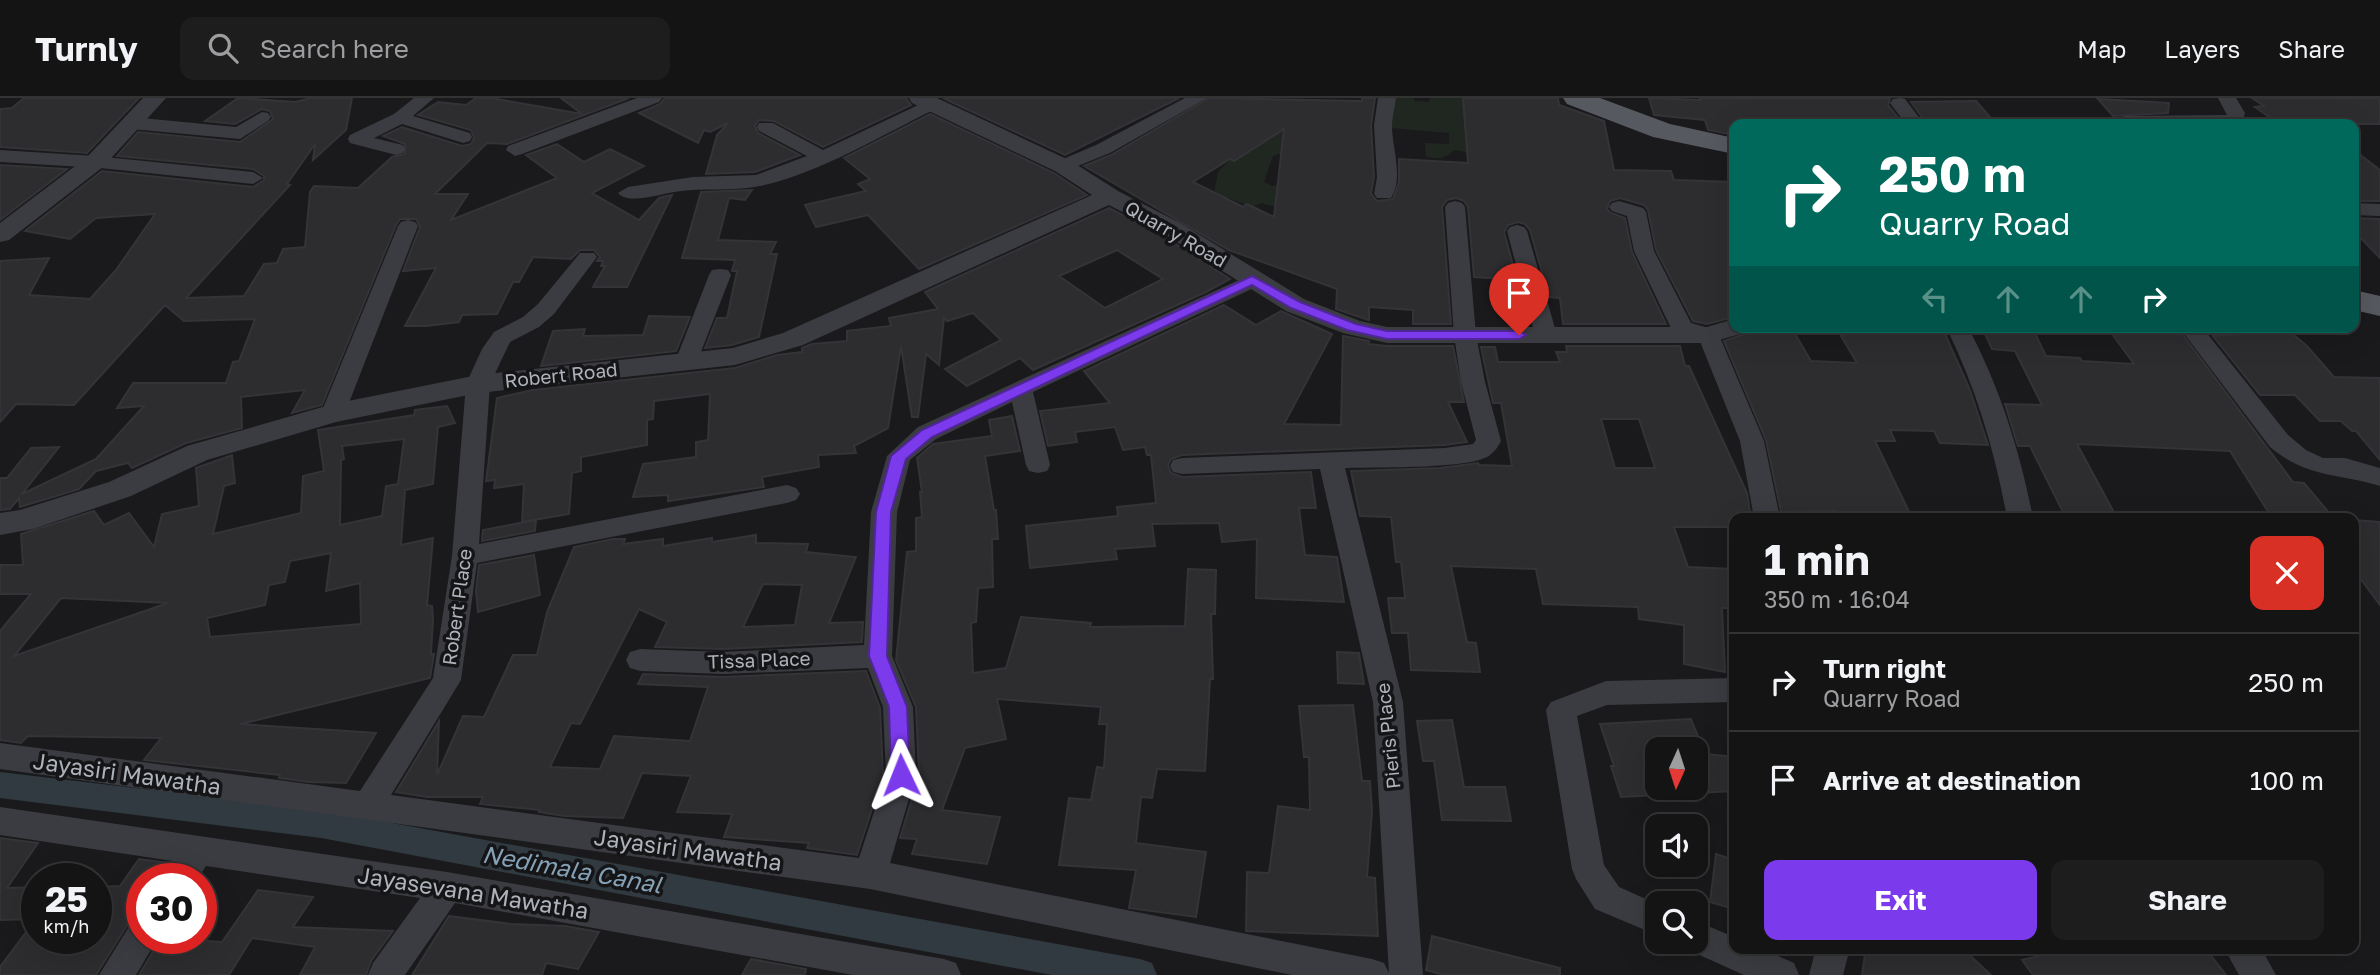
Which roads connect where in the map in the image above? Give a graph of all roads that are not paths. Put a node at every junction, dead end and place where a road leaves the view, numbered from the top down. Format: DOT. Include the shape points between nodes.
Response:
graph roads {
  1 [pos="155,98"];
  2 [pos="425,98"];
  3 [pos="653,98"];
  4 [pos="1198,98"];
  5 [pos="1387,98"];
  6 [pos="1576,98"];
  7 [pos="2227,98"];
  8 [pos="924,100"];
  9 [pos="1899,103"];
  10 [pos="262,117"];
  11 [pos="400,118"];
  12 [pos="1911,119"];
  13 [pos="2233,119"];
  14 [pos="131,123"];
  15 [pos="766,127"];
  16 [pos="463,137"];
  17 [pos="1729,145"];
  18 [pos="396,149"];
  19 [pos="515,150"];
  20 [pos="0,156"];
  21 [pos="823,157"];
  22 [pos="94,163"];
  23 [pos="1063,166"];
  24 [pos="253,178"];
  25 [pos="628,192"];
  26 [pos="1384,194"];
  27 [pos="1110,196"];
  28 [pos="1455,206"];
  29 [pos="1619,207"];
  30 [pos="2359,209"];
  31 [pos="2380,210"];
  32 [pos="408,226"];
  33 [pos="1517,231"];
  34 [pos="0,235"];
  35 [pos="587,257"];
  36 [pos="720,275"];
  37 [pos="1252,280"];
  38 [pos="2359,301"];
  39 [pos="2380,306"];
  40 [pos="1729,329"];
  41 [pos="1960,333"];
  42 [pos="2195,333"];
  43 [pos="1465,335"];
  44 [pos="1546,335"];
  45 [pos="1708,335"];
  46 [pos="686,362"];
  47 [pos="478,384"];
  48 [pos="1021,389"];
  49 [pos="333,413"];
  50 [pos="1331,461"];
  51 [pos="1038,465"];
  52 [pos="1182,466"];
  53 [pos="2380,477"];
  54 [pos="787,494"];
  55 [pos="1766,513"];
  56 [pos="2019,513"];
  57 [pos="0,524"];
  58 [pos="465,556"];
  59 [pos="878,656"];
  60 [pos="640,660"];
  61 [pos="1729,690"];
  62 [pos="0,756"];
  63 [pos="367,807"];
  64 [pos="0,821"];
  65 [pos="198,851"];
  66 [pos="190,863"];
  67 [pos="870,874"];
  68 [pos="447,887"];
  69 [pos="1645,915"];
  70 [pos="1708,942"];
  71 [pos="1729,952"];
  72 [pos="130,954"];
  73 [pos="1734,954"];
  74 [pos="1831,954"];
  75 [pos="2245,954"];
  76 [pos="857,967"];
  77 [pos="117,975"];
  78 [pos="384,975"];
  79 [pos="944,975"];
  80 [pos="1371,975"];
  81 [pos="1406,975"];
  82 [pos="1782,975"];
  83 [pos="1826,975"];
  84 [pos="2259,975"];
  1 -- 14 [label="street"];
  2 -- 11 [label="street"];
  3 -- 19 [label="street"];
  4 -- 23 [label="street"];
  5 -- 26 [label="street"];
  6 -- 17 [label="main road" via="1663,131"];
  7 -- 13 [label="street" via="2236,113"];
  8 -- 21 [label="street"];
  8 -- 23 [label="street, Quarry Road"];
  9 -- 12 [label="street"];
  10 -- 14 [label="street" via="240,133"];
  11 -- 16 [label="street"];
  11 -- 18 [label="street" via="357,139"];
  14 -- 22 [label="street"];
  15 -- 21 [label="street"];
  20 -- 22 [label="street"];
  21 -- 25 [label="street" via="760,180"];
  22 -- 24 [label="street"];
  22 -- 34 [label="street"];
  23 -- 27 [label="street, Quarry Road"];
  27 -- 37 [label="street, Quarry Road"];
  27 -- 46 [label="street, Robert Road" via="793,339 735,356"];
  28 -- 43 [label="street"];
  29 -- 45 [label="street" via="1636,212 1644,251 1682,328"];
  30 -- 31 [label="street"];
  32 -- 49 [label="street"];
  33 -- 44 [label="street"];
  35 -- 47 [label="street, Robert Place" via="546,309 502,337"];
  36 -- 46 [label="street"];
  37 -- 43 [label="street, Quarry Road" via="1295,305 1352,327 1387,335"];
  37 -- 48 [label="street"];
  38 -- 39 [label="main road"];
  40 -- 45 [label="street, Quarry Road"];
  41 -- 56 [label="street" via="2006,448"];
  42 -- 53 [label="street" via="2279,442 2297,456 2319,466 2345,467"];
  43 -- 44 [label="street, Quarry Road"];
  43 -- 50 [label="street" via="1489,441 1480,451"];
  44 -- 45 [label="street, Quarry Road"];
  45 -- 55 [label="street" via="1752,441"];
  46 -- 47 [label="street, Robert Road"];
  47 -- 49 [label="street, Robert Road"];
  47 -- 58 [label="street, Robert Place"];
  48 -- 51 [label="street"];
  48 -- 59 [label="street" via="927,433 899,456 884,512"];
  49 -- 57 [label="street, Robert Road" via="197,453 120,489"];
  50 -- 52 [label="street"];
  50 -- 81 [label="street, Pieris Place" via="1388,702"];
  54 -- 58 [label="street"];
  58 -- 63 [label="street, Robert Place" via="447,680"];
  59 -- 60 [label="street, Tissa Place" via="723,663"];
  59 -- 67 [label="street" via="898,707 901,775"];
  61 -- 69 [label="street" via="1606,693 1561,710 1588,869 1606,898"];
  62 -- 63 [label="street, Jayasiri Mawatha"];
  63 -- 67 [label="street, Jayasiri Mawatha"];
  64 -- 65 [label="street, Jayasevana Mawatha"];
  65 -- 66 [label="street"];
  65 -- 68 [label="street, Jayasevana Mawatha"];
  67 -- 80 [label="street, Jayasiri Mawatha"];
  68 -- 76 [label="street, Jayasevana Mawatha"];
  68 -- 78 [label="street"];
  70 -- 71 [label="street"];
  72 -- 77 [label="street"];
  73 -- 82 [label="street"];
  74 -- 83 [label="street"];
  75 -- 84 [label="street"];
  76 -- 79 [label="street, Jayasevana Mawatha"];
}
